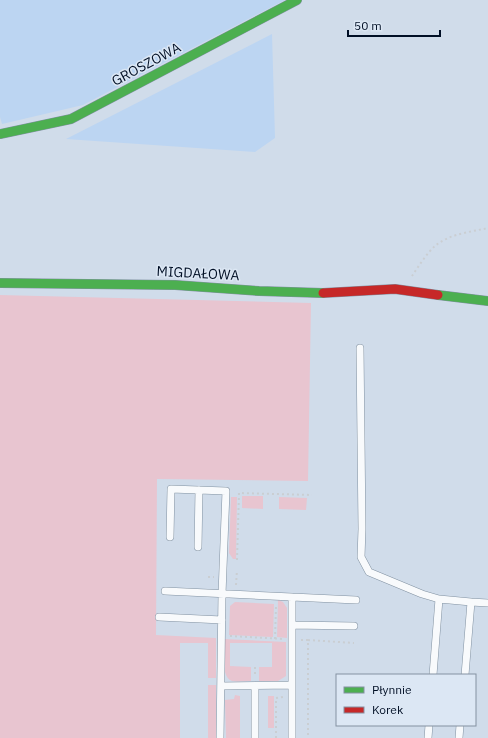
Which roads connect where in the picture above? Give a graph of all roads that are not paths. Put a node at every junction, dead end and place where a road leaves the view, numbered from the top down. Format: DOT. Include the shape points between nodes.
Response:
graph roads {
  1 [pos="298,0"];
  2 [pos="0,134"];
  3 [pos="0,283"];
  4 [pos="488,301"];
  5 [pos="360,348"];
  6 [pos="199,490"];
  7 [pos="170,537"];
  8 [pos="198,547"];
  9 [pos="165,591"];
  10 [pos="222,594"];
  11 [pos="292,597"];
  12 [pos="439,599"];
  13 [pos="356,600"];
  14 [pos="471,602"];
  15 [pos="488,603"];
  16 [pos="159,617"];
  17 [pos="222,620"];
  18 [pos="292,625"];
  19 [pos="354,626"];
  20 [pos="433,674"];
  21 [pos="465,674"];
  22 [pos="292,685"];
  23 [pos="221,686"];
  24 [pos="255,686"];
  25 [pos="429,726"];
  26 [pos="460,726"];
  27 [pos="220,738"];
  28 [pos="255,738"];
  29 [pos="292,738"];
  30 [pos="428,738"];
  31 [pos="459,738"];
  1 -- 2 [label="street, GROSZOWA" via="72,119"];
  3 -- 4 [label="street, MIGDAŁOWA" via="175,284 315,293 395,289"];
  5 -- 12 [label="lane" via="361,557 368,572"];
  6 -- 7 [label="lane" via="171,489"];
  6 -- 8 [label="lane"];
  6 -- 10 [label="lane" via="226,491"];
  9 -- 10 [label="lane"];
  10 -- 11 [label="lane"];
  10 -- 17 [label="lane"];
  11 -- 13 [label="lane"];
  11 -- 18 [label="lane"];
  12 -- 14 [label="lane"];
  12 -- 20 [label="lane"];
  14 -- 15 [label="lane"];
  14 -- 21 [label="lane"];
  16 -- 17 [label="lane"];
  17 -- 23 [label="lane"];
  18 -- 19 [label="lane"];
  18 -- 22 [label="lane"];
  22 -- 24 [label="lane"];
  22 -- 29 [label="lane"];
  23 -- 24 [label="lane"];
  23 -- 27 [label="lane"];
  24 -- 28 [label="lane"];
  25 -- 30 [label="lane"];
  26 -- 31 [label="lane"];
}
